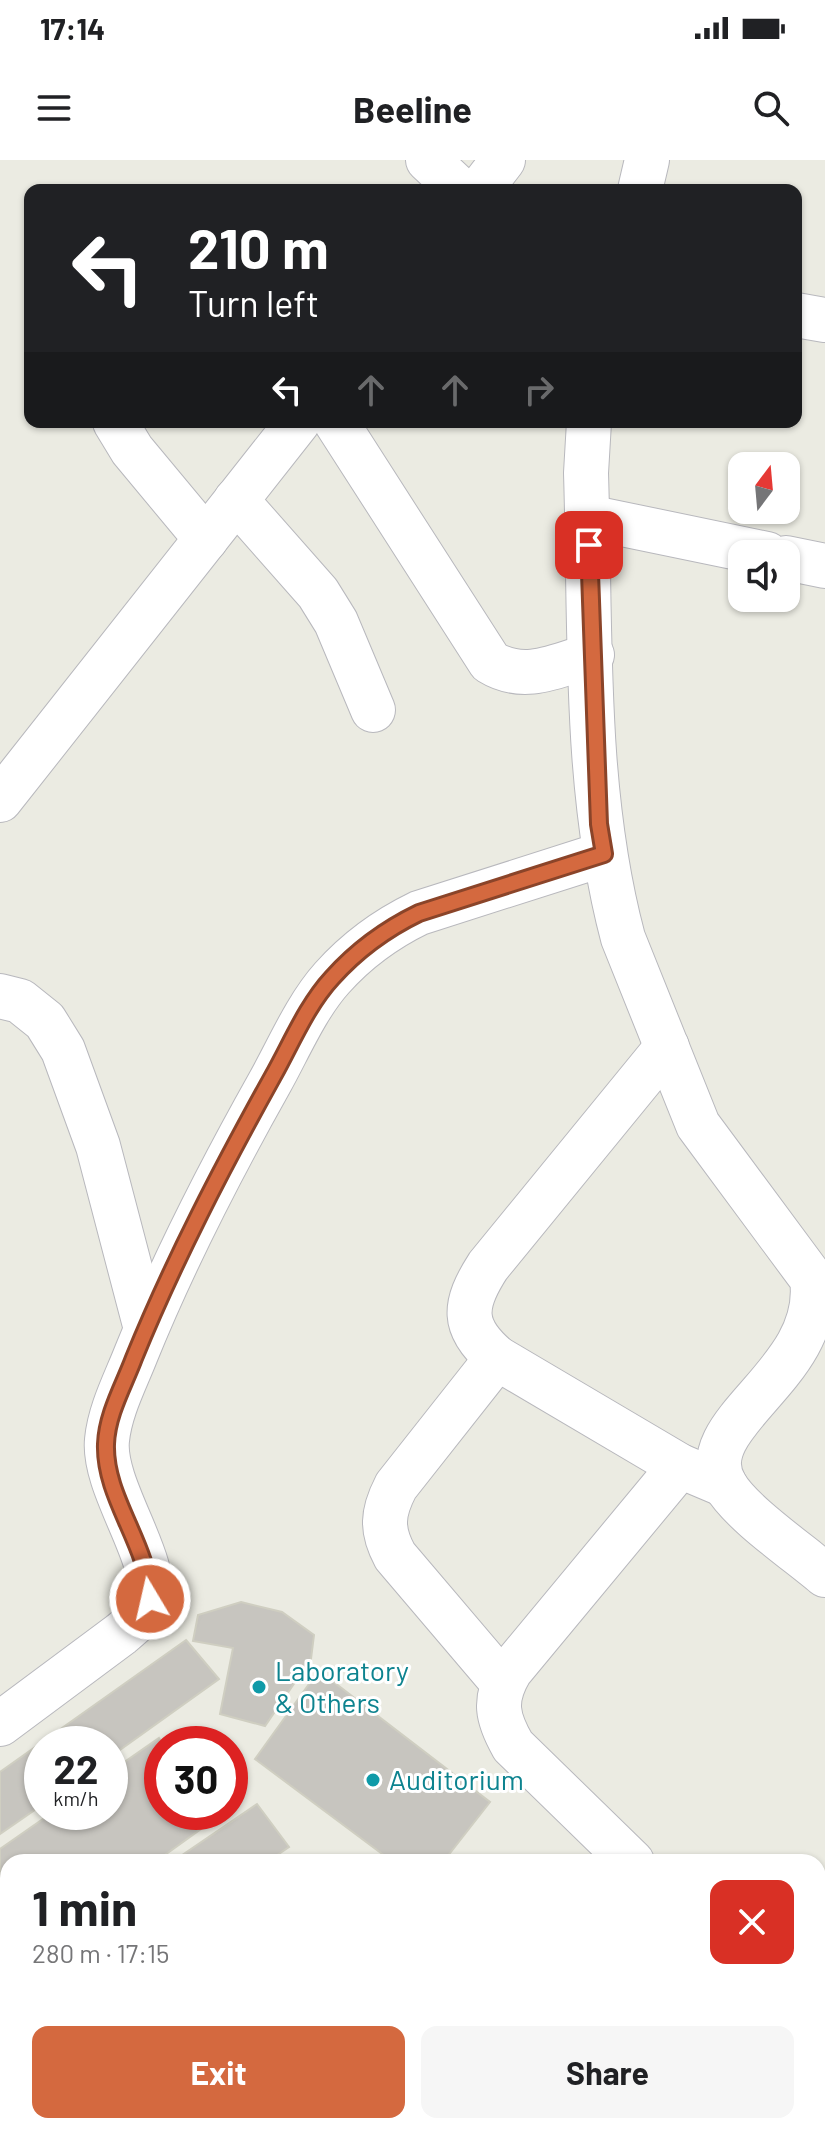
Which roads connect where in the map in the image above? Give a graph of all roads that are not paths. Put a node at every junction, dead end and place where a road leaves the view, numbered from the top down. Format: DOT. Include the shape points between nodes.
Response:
graph roads {
  1 [pos="428,160"];
  2 [pos="503,160"];
  3 [pos="647,160"];
  4 [pos="454,184"];
  5 [pos="485,184"];
  6 [pos="641,184"];
  7 [pos="802,316"];
  8 [pos="825,320"];
  9 [pos="119,428"];
  10 [pos="293,428"];
  11 [pos="340,428"];
  12 [pos="589,428"];
  13 [pos="236,500"];
  14 [pos="588,517"];
  15 [pos="206,539"];
  16 [pos="728,546"];
  17 [pos="800,561"];
  18 [pos="825,566"];
  19 [pos="592,655"];
  20 [pos="373,710"];
  21 [pos="0,800"];
  22 [pos="604,854"];
  23 [pos="0,996"];
  24 [pos="667,1047"];
  25 [pos="146,1329"];
  26 [pos="497,1358"];
  27 [pos="680,1466"];
  28 [pos="725,1485"];
  29 [pos="825,1575"];
  30 [pos="503,1683"];
  31 [pos="0,1724"];
  32 [pos="624,1854"];
  1 -- 4 [label="street"];
  2 -- 5 [label="street"];
  3 -- 6 [label="street"];
  7 -- 8 [label="street"];
  9 -- 15 [label="street"];
  10 -- 13 [label="street"];
  11 -- 19 [label="street" via="490,662 506,672 530,674"];
  12 -- 14 [label="street"];
  13 -- 15 [label="street"];
  13 -- 20 [label="street" via="318,593"];
  14 -- 16 [label="street"];
  14 -- 19 [label="street"];
  15 -- 21 [label="street"];
  17 -- 18 [label="street"];
  19 -- 22 [label="street"];
  22 -- 24 [label="street" via="623,938"];
  22 -- 25 [label="street" via="419,913 370,942 333,977 210,1189"];
  23 -- 25 [label="street" via="20,1001 45,1021 63,1050 98,1146"];
  24 -- 26 [label="street" via="472,1291 469,1314 475,1339"];
  24 -- 28 [label="street" via="698,1125 821,1298 821,1325 813,1347 723,1452 718,1470"];
  25 -- 31 [label="street" via="106,1442 108,1467 150,1576 150,1599 130,1627"];
  26 -- 27 [label="street"];
  26 -- 30 [label="street" via="396,1486 385,1509 385,1536 395,1556"];
  27 -- 28 [label="street"];
  27 -- 30 [label="street"];
  28 -- 29 [label="street"];
  30 -- 32 [label="street" via="499,1722 513,1746"];
}
